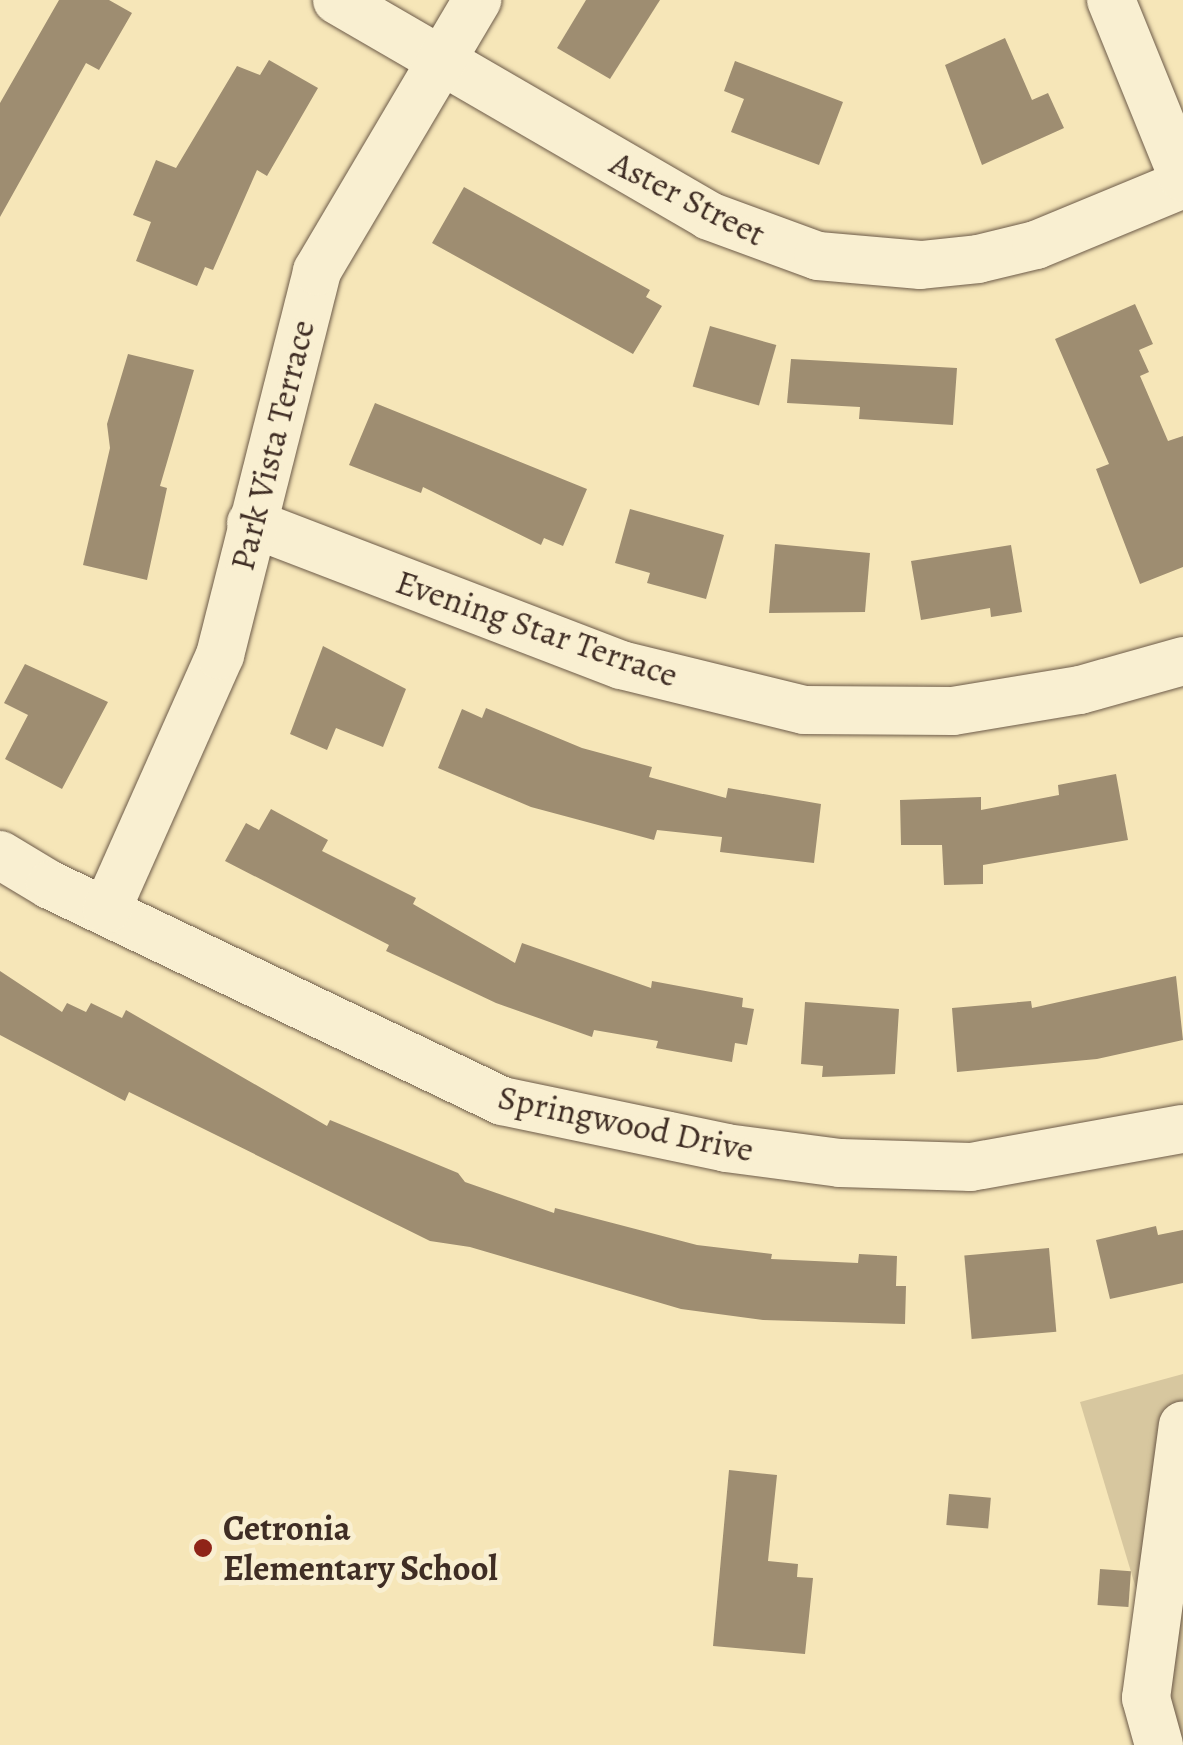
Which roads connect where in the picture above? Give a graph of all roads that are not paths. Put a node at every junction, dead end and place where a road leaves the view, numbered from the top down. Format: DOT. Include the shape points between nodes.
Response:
graph roads {
  1 [pos="336,0"];
  2 [pos="478,0"];
  3 [pos="1111,0"];
  4 [pos="444,62"];
  5 [pos="1183,180"];
  6 [pos="251,524"];
  7 [pos="1183,661"];
  8 [pos="0,855"];
  9 [pos="108,909"];
  10 [pos="1183,1130"];
  11 [pos="1183,1425"];
  12 [pos="1172,1557"];
  13 [pos="1164,1700"];
  14 [pos="1159,1745"];
  1 -- 4 [label="street, Aster Street"];
  2 -- 4 [label="street, Park Vista Terrace"];
  3 -- 5 [label="street"];
  4 -- 5 [label="street, Aster Street" via="708,216 818,256 921,265 978,259 1036,245"];
  4 -- 6 [label="street, Park Vista Terrace" via="317,271"];
  6 -- 7 [label="street, Evening Star Terrace" via="621,666 804,710 954,711 1080,690"];
  6 -- 9 [label="street, Park Vista Terrace" via="220,656"];
  8 -- 9 [label="street, Springwood Drive"];
  9 -- 10 [label="street, Springwood Drive" via="502,1101 726,1148 840,1164 971,1167"];
  11 -- 12 [label="street"];
  12 -- 13 [label="street"];
  13 -- 14 [label="street"];
}
